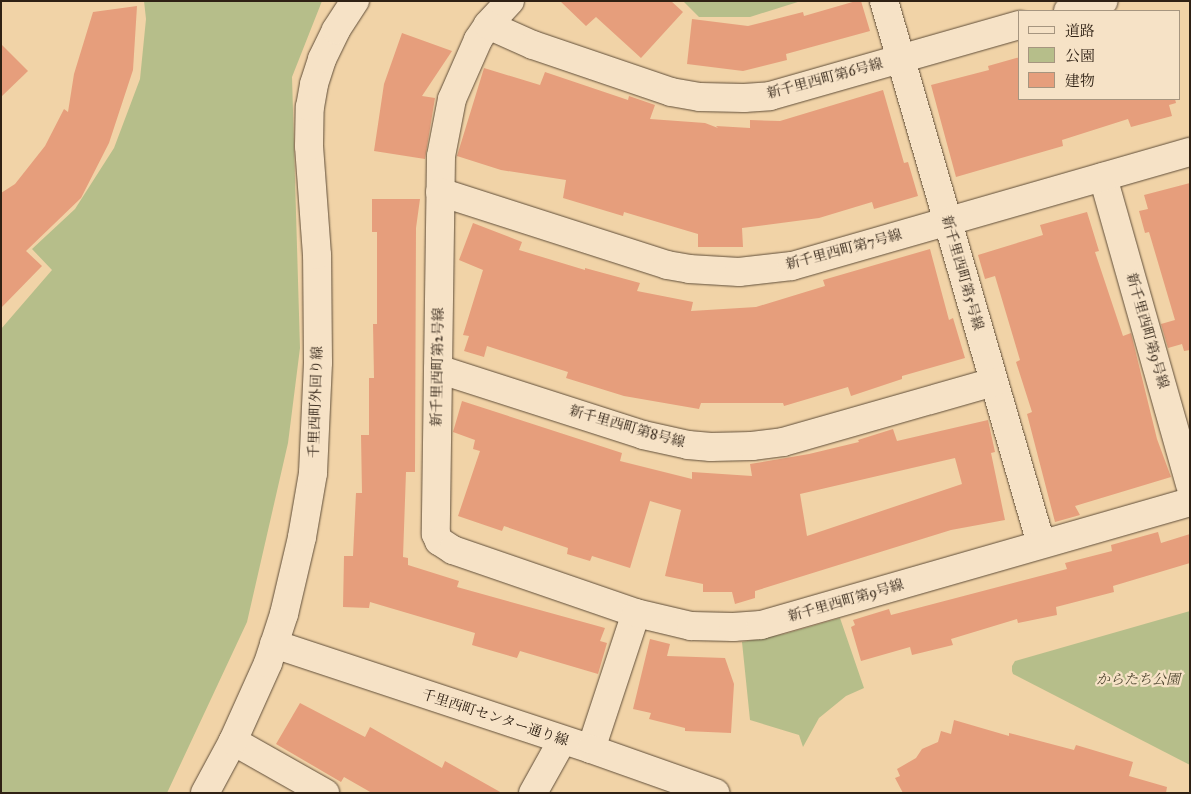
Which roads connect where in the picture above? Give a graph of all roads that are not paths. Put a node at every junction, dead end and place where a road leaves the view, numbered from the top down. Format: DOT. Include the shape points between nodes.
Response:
graph roads {
  1 [pos="355,1"];
  2 [pos="510,1"];
  3 [pos="884,1"];
  4 [pos="1104,1"];
  5 [pos="1072,10"];
  6 [pos="488,25"];
  7 [pos="1018,26"];
  8 [pos="900,59"];
  9 [pos="1190,152"];
  10 [pos="1103,177"];
  11 [pos="440,192"];
  12 [pos="948,221"];
  13 [pos="438,369"];
  14 [pos="994,382"];
  15 [pos="1190,485"];
  16 [pos="1190,502"];
  17 [pos="1040,544"];
  18 [pos="636,613"];
  19 [pos="274,644"];
  20 [pos="562,740"];
  21 [pos="233,741"];
  22 [pos="591,749"];
  23 [pos="206,793"];
  24 [pos="324,793"];
  25 [pos="533,793"];
  26 [pos="715,793"];
  1 -- 19 [label="street, 千里西町外回り線" via="322,59 310,107 309,146 318,305 316,436 302,536"];
  2 -- 6 [label="street, 新千里西町第2号線"];
  3 -- 8 [label="street, 新千里西町第5号線"];
  4 -- 5 [label="street"];
  6 -- 8 [label="street, 新千里西町第6号線" via="533,45 671,92 700,97 770,96"];
  6 -- 11 [label="street, 新千里西町第2号線" via="452,99 441,156"];
  7 -- 8 [label="street, 新千里西町第6号線"];
  8 -- 12 [label="street, 新千里西町第5号線"];
  9 -- 10 [label="street, 新千里西町第7号線"];
  10 -- 12 [label="street, 新千里西町第7号線"];
  10 -- 15 [label="street, 新千里西町第9号線"];
  11 -- 12 [label="street, 新千里西町第7号線" via="635,256 689,269 713,271 739,272 792,266"];
  11 -- 13 [label="street, 新千里西町第2号線"];
  12 -- 14 [label="street, 新千里西町第5号線"];
  13 -- 14 [label="street, 新千里西町第8号線" via="643,435 711,447 783,442"];
  13 -- 18 [label="street, 新千里西町第2号線" via="436,534 440,541 462,554"];
  14 -- 17 [label="street, 新千里西町第5号線"];
  16 -- 17 [label="street, 新千里西町第9号線"];
  17 -- 18 [label="street, 新千里西町第9号線" via="761,625 691,626"];
  18 -- 22 [label="street"];
  19 -- 20 [label="street, 千里西町センター通り線"];
  19 -- 21 [label="street, 千里西町外回り線"];
  20 -- 22 [label="street, 千里西町センター通り線"];
  20 -- 25 [label="street"];
  21 -- 23 [label="street, 千里西町外回り線"];
  21 -- 24 [label="street"];
  22 -- 26 [label="street, 千里西町センター通り線"];
}
